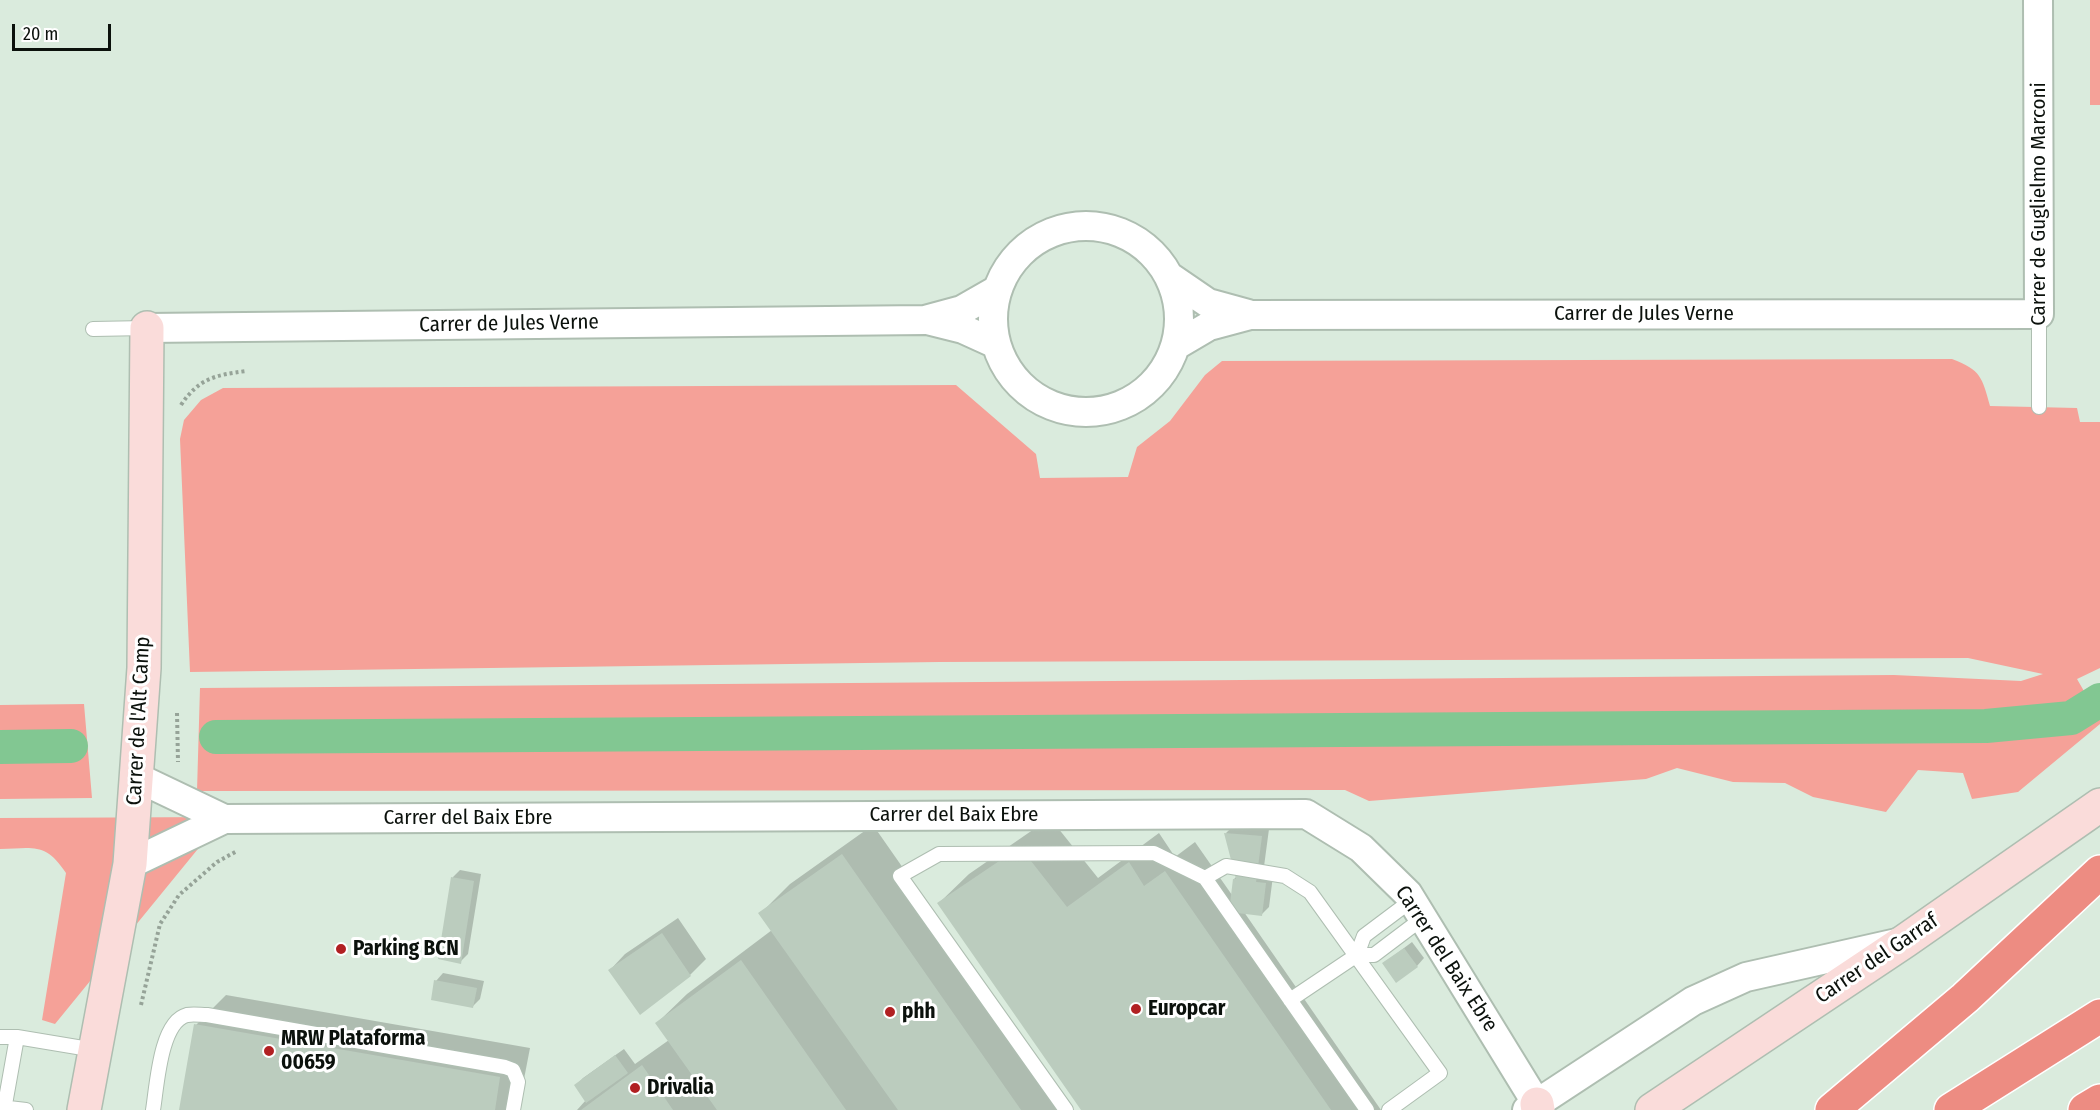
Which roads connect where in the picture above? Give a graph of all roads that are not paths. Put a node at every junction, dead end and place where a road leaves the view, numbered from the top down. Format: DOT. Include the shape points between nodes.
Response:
graph roads {
  1 [pos="2038,0"];
  2 [pos="1172,283"];
  3 [pos="996,290"];
  4 [pos="2039,314"];
  5 [pos="1250,315"];
  6 [pos="925,320"];
  7 [pos="93,328"];
  8 [pos="147,328"];
  9 [pos="996,344"];
  10 [pos="1175,346"];
  11 [pos="2038,407"];
  12 [pos="136,777"];
  13 [pos="2100,805"];
  14 [pos="224,819"];
  15 [pos="130,864"];
  16 [pos="2100,872"];
  17 [pos="1205,878"];
  18 [pos="1418,909"];
  19 [pos="1905,941"];
  20 [pos="1358,955"];
  21 [pos="1290,1000"];
  22 [pos="2100,1017"];
  23 [pos="0,1037"];
  24 [pos="17,1038"];
  25 [pos="95,1050"];
  26 [pos="2100,1101"];
  27 [pos="3,1108"];
  28 [pos="1534,1108"];
  29 [pos="26,1110"];
  30 [pos="84,1110"];
  31 [pos="153,1110"];
  32 [pos="513,1110"];
  33 [pos="1066,1110"];
  34 [pos="1366,1110"];
  35 [pos="1389,1110"];
  36 [pos="1652,1110"];
  37 [pos="1832,1110"];
  38 [pos="1951,1110"];
  39 [pos="2085,1110"];
  1 -- 4 [label="street, Carrer de Guglielmo Marconi"];
  2 -- 3 [label="street, Carrer de Jules Verne" via="1153,254 1129,236 1101,226 1073,226 1048,233 1026,246 1008,266"];
  2 -- 5 [label="street, Carrer de Jules Verne" via="1208,303"];
  2 -- 10 [label="street, Carrer de Jules Verne" via="1179,322"];
  3 -- 6 [label="street, Carrer de Jules Verne" via="962,310"];
  3 -- 9 [label="street, Carrer de Jules Verne" via="992,317"];
  4 -- 5 [label="street, Carrer de Jules Verne"];
  4 -- 11 [label="lane, Carrer de Guglielmo Marconi"];
  5 -- 10 [label="street, Carrer de Jules Verne" via="1209,326"];
  6 -- 8 [label="street, Carrer de Jules Verne"];
  6 -- 9 [label="street, Carrer de Jules Verne" via="963,329"];
  7 -- 8 [label="lane, Carrer de Jules Verne"];
  8 -- 12 [label="street, Carrer de l'Alt Camp" via="144,668"];
  9 -- 10 [label="street, Carrer de Jules Verne" via="1005,366 1029,393 1062,409 1086,412 1118,407 1146,390 1161,374"];
  12 -- 14 [label="street, Carrer del Baix Ebre"];
  12 -- 15 [label="street, Carrer de l'Alt Camp"];
  13 -- 19 [label="street, Carrer del Garraf"];
  14 -- 15 [label="street, Carrer del Baix Ebre"];
  14 -- 18 [label="street, Carrer del Baix Ebre" via="1306,814 1361,848"];
  15 -- 25 [label="street, Carrer de l'Alt Camp"];
  16 -- 37 [label="highway" via="1965,998"];
  17 -- 20 [label="lane" via="1226,866 1285,876 1310,892"];
  17 -- 21 [label="lane"];
  17 -- 33 [label="lane" via="1154,853 939,854 900,876"];
  18 -- 20 [label="lane" via="1374,955"];
  18 -- 20 [label="lane" via="1364,936"];
  18 -- 28 [label="street, Carrer del Baix Ebre"];
  19 -- 28 [label="street" via="1746,977 1694,1000"];
  19 -- 36 [label="street, Carrer del Garraf"];
  20 -- 21 [label="lane"];
  20 -- 35 [label="lane" via="1440,1073"];
  21 -- 34 [label="lane"];
  22 -- 38 [label="highway"];
  23 -- 24 [label="lane"];
  24 -- 25 [label="lane"];
  24 -- 27 [label="lane"];
  25 -- 30 [label="street, Carrer de l'Alt Camp"];
  26 -- 39 [label="highway"];
  27 -- 29 [label="lane"];
  31 -- 32 [label="lane" via="165,1039 173,1024 186,1015 207,1015 513,1070 518,1082"];
}
